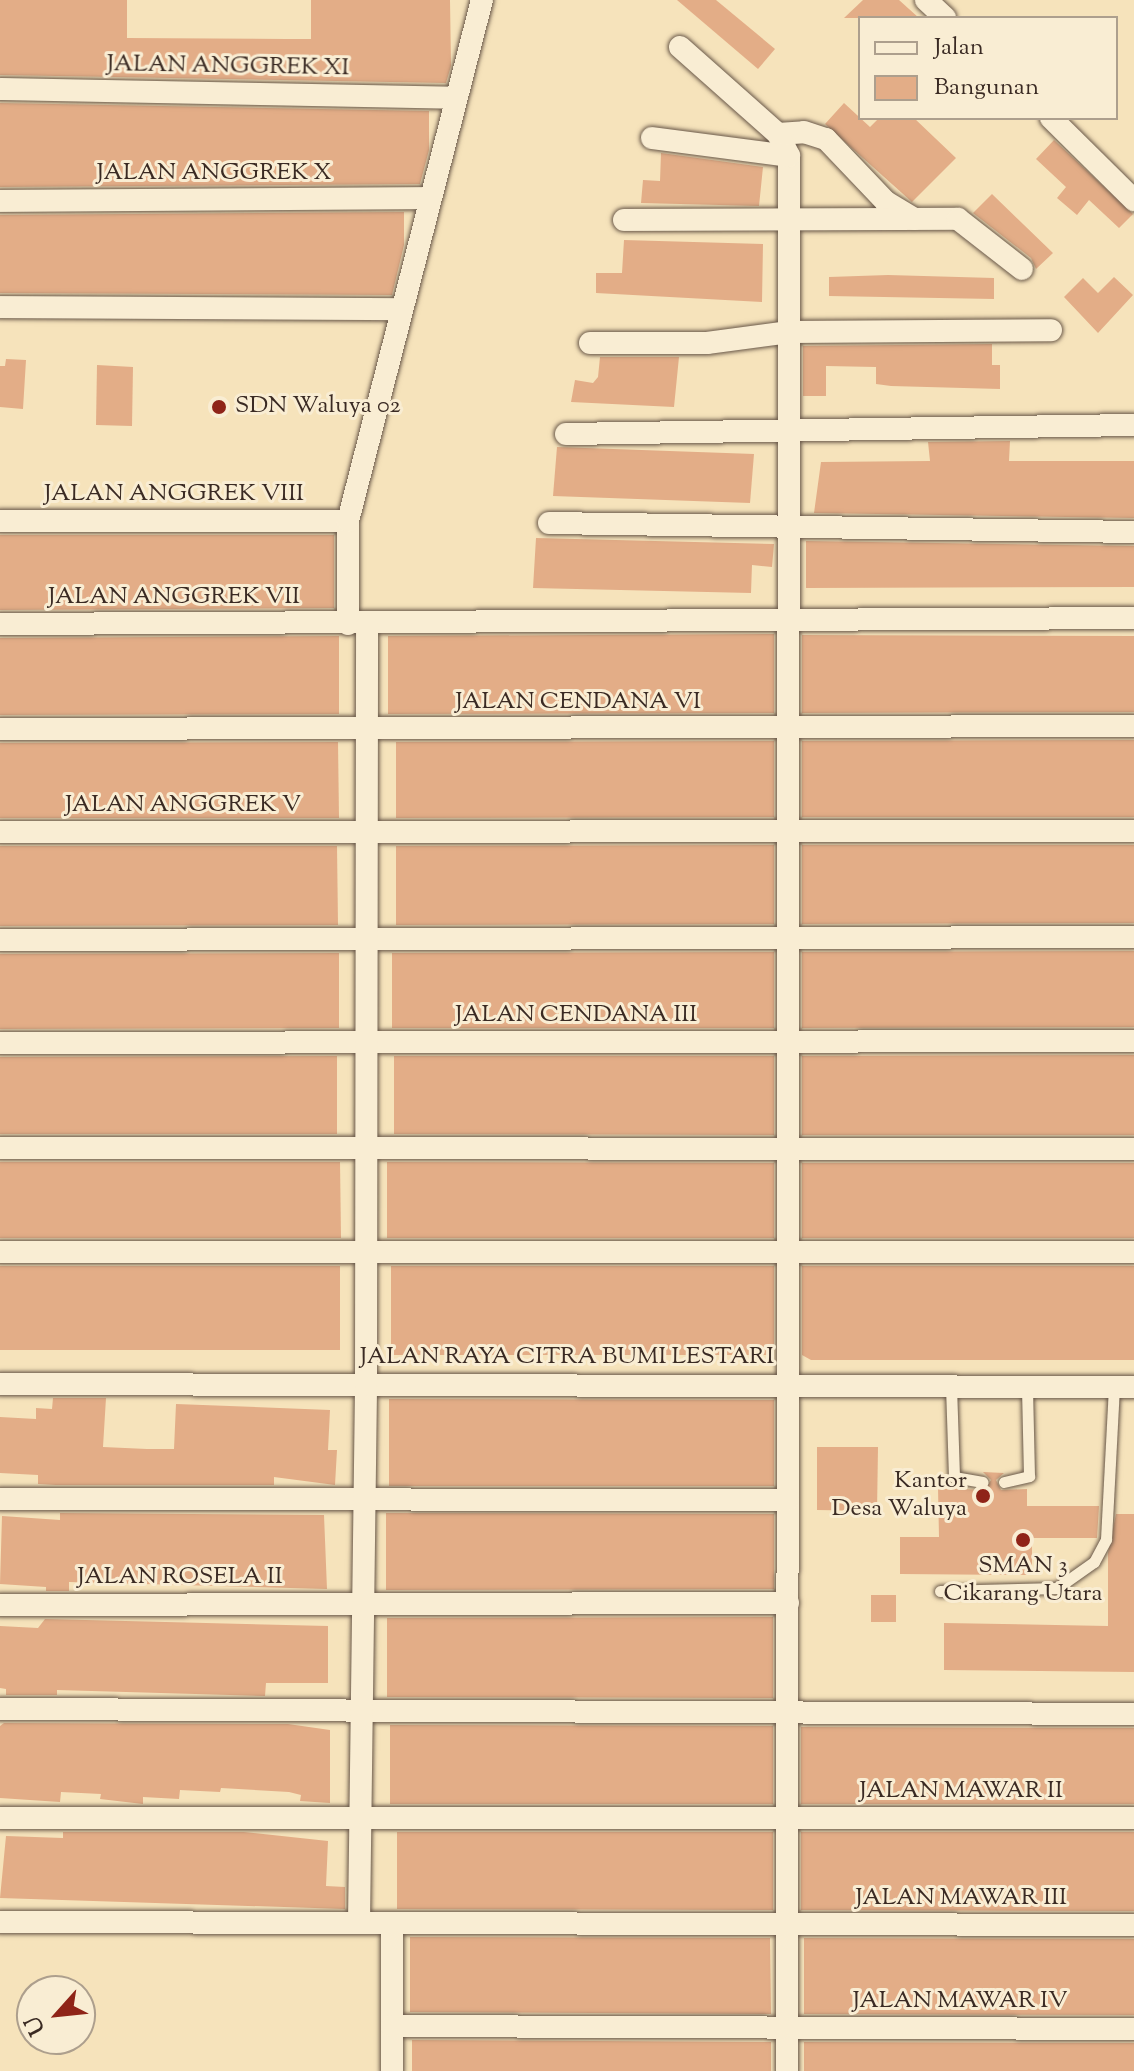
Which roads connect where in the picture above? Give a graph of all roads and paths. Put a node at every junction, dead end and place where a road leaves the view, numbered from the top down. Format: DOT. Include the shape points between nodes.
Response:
graph roads {
  1 [pos="482,0"];
  2 [pos="926,0"];
  3 [pos="943,16"];
  4 [pos="680,47"];
  5 [pos="0,89"];
  6 [pos="456,98"];
  7 [pos="1053,120"];
  8 [pos="778,134"];
  9 [pos="652,138"];
  10 [pos="789,156"];
  11 [pos="429,198"];
  12 [pos="1134,200"];
  13 [pos="0,201"];
  14 [pos="624,220"];
  15 [pos="915,220"];
  16 [pos="789,221"];
  17 [pos="1022,269"];
  18 [pos="0,307"];
  19 [pos="402,309"];
  20 [pos="1051,330"];
  21 [pos="789,332"];
  22 [pos="590,343"];
  23 [pos="1134,425"];
  24 [pos="566,434"];
  25 [pos="790,434"];
  26 [pos="0,521"];
  27 [pos="348,521"];
  28 [pos="549,523"];
  29 [pos="790,527"];
  30 [pos="1134,532"];
  31 [pos="1134,618"];
  32 [pos="789,621"];
  33 [pos="0,624"];
  34 [pos="358,625"];
  35 [pos="1134,726"];
  36 [pos="0,729"];
  37 [pos="366,729"];
  38 [pos="789,729"];
  39 [pos="366,831"];
  40 [pos="789,831"];
  41 [pos="1134,831"];
  42 [pos="0,832"];
  43 [pos="789,937"];
  44 [pos="1134,937"];
  45 [pos="365,938"];
  46 [pos="0,940"];
  47 [pos="788,1041"];
  48 [pos="1134,1041"];
  49 [pos="364,1042"];
  50 [pos="0,1043"];
  51 [pos="0,1148"];
  52 [pos="364,1148"];
  53 [pos="788,1148"];
  54 [pos="1134,1149"];
  55 [pos="363,1251"];
  56 [pos="0,1252"];
  57 [pos="788,1252"];
  58 [pos="1134,1252"];
  59 [pos="0,1384"];
  60 [pos="787,1384"];
  61 [pos="366,1385"];
  62 [pos="951,1386"];
  63 [pos="1027,1387"];
  64 [pos="1124,1387"];
  65 [pos="983,1482"];
  66 [pos="1004,1482"];
  67 [pos="0,1499"];
  68 [pos="362,1499"];
  69 [pos="788,1500"];
  70 [pos="940,1591"];
  71 [pos="788,1603"];
  72 [pos="361,1604"];
  73 [pos="0,1605"];
  74 [pos="0,1709"];
  75 [pos="360,1710"];
  76 [pos="787,1712"];
  77 [pos="1134,1714"];
  78 [pos="0,1818"];
  79 [pos="360,1818"];
  80 [pos="787,1818"];
  81 [pos="1134,1818"];
  82 [pos="0,1922"];
  83 [pos="359,1923"];
  84 [pos="392,1923"];
  85 [pos="787,1924"];
  86 [pos="1134,1925"];
  87 [pos="392,2026"];
  88 [pos="787,2028"];
  89 [pos="1134,2029"];
  90 [pos="392,2071"];
  91 [pos="787,2071"];
  1 -- 6 [label="street"];
  2 -- 3 [label="street"];
  4 -- 8 [label="street"];
  5 -- 6 [label="street, JALAN ANGGREK XI"];
  6 -- 11 [label="street"];
  7 -- 12 [label="street"];
  8 -- 10 [label="street"];
  8 -- 15 [label="street" via="804,132 826,139 886,202"];
  9 -- 10 [label="street"];
  10 -- 16 [label="street"];
  11 -- 13 [label="street, JALAN ANGGREK X"];
  11 -- 19 [label="street"];
  14 -- 16 [label="street"];
  15 -- 16 [label="street"];
  15 -- 17 [label="street" via="958,219"];
  16 -- 21 [label="street"];
  18 -- 19 [label="street"];
  19 -- 27 [label="street"];
  20 -- 21 [label="street"];
  21 -- 22 [label="street" via="707,343"];
  21 -- 25 [label="street"];
  23 -- 25 [label="street"];
  24 -- 25 [label="street"];
  25 -- 29 [label="street"];
  26 -- 27 [label="street, JALAN ANGGREK VIII"];
  27 -- 34 [label="street"];
  28 -- 29 [label="street"];
  29 -- 30 [label="street"];
  29 -- 32 [label="street"];
  31 -- 32 [label="street, JALAN ANGGREK VII"];
  32 -- 34 [label="street, JALAN ANGGREK VII"];
  32 -- 38 [label="street"];
  33 -- 34 [label="street, JALAN ANGGREK VII"];
  34 -- 37 [label="street"];
  35 -- 38 [label="street, JALAN CENDANA VI"];
  36 -- 37 [label="street, JALAN CENDANA VI"];
  37 -- 38 [label="street, JALAN CENDANA VI"];
  37 -- 39 [label="street"];
  38 -- 40 [label="street"];
  39 -- 40 [label="street, JALAN ANGGREK V"];
  39 -- 42 [label="street, JALAN ANGGREK V"];
  39 -- 45 [label="street"];
  40 -- 41 [label="street, JALAN ANGGREK V"];
  40 -- 43 [label="street"];
  43 -- 44 [label="street"];
  43 -- 45 [label="street"];
  43 -- 47 [label="street"];
  45 -- 46 [label="street"];
  45 -- 49 [label="street"];
  47 -- 48 [label="street, JALAN CENDANA III"];
  47 -- 49 [label="street, JALAN CENDANA III"];
  47 -- 53 [label="street"];
  49 -- 50 [label="street, JALAN CENDANA III"];
  49 -- 52 [label="street"];
  51 -- 52 [label="street"];
  52 -- 53 [label="street"];
  52 -- 55 [label="street"];
  53 -- 54 [label="street"];
  53 -- 57 [label="street"];
  55 -- 56 [label="street"];
  55 -- 57 [label="street"];
  55 -- 61 [label="street"];
  57 -- 58 [label="street"];
  57 -- 60 [label="street"];
  59 -- 61 [label="street, JALAN RAYA CITRA BUMI LESTARI"];
  60 -- 61 [label="street, JALAN RAYA CITRA BUMI LESTARI"];
  60 -- 62 [label="street, JALAN RAYA CITRA BUMI LESTARI"];
  60 -- 69 [label="street"];
  61 -- 68 [label="street"];
  62 -- 63 [label="street, JALAN RAYA CITRA BUMI LESTARI"];
  62 -- 65 [label="lane" via="954,1477"];
  63 -- 64 [label="street, JALAN RAYA CITRA BUMI LESTARI"];
  63 -- 66 [label="lane" via="1029,1476"];
  64 -- 70 [label="lane" via="1106,1539 1094,1562 1057,1588"];
  67 -- 68 [label="street"];
  68 -- 69 [label="street"];
  68 -- 72 [label="street"];
  69 -- 71 [label="street"];
  71 -- 72 [label="street, JALAN ROSELA II"];
  71 -- 76 [label="street"];
  72 -- 73 [label="street, JALAN ROSELA II"];
  72 -- 75 [label="street"];
  74 -- 75 [label="street"];
  75 -- 76 [label="street"];
  75 -- 79 [label="street"];
  76 -- 77 [label="street"];
  76 -- 80 [label="street"];
  78 -- 79 [label="street, JALAN MAWAR II"];
  79 -- 80 [label="street, JALAN MAWAR II"];
  79 -- 83 [label="street"];
  80 -- 81 [label="street, JALAN MAWAR II"];
  80 -- 85 [label="street"];
  82 -- 83 [label="street, JALAN MAWAR III"];
  83 -- 84 [label="street, JALAN MAWAR III"];
  84 -- 85 [label="street, JALAN MAWAR III"];
  84 -- 87 [label="street"];
  85 -- 86 [label="street, JALAN MAWAR III"];
  85 -- 88 [label="street"];
  87 -- 88 [label="street, JALAN MAWAR IV"];
  87 -- 90 [label="street"];
  88 -- 89 [label="street, JALAN MAWAR IV"];
  88 -- 91 [label="street"];
}
